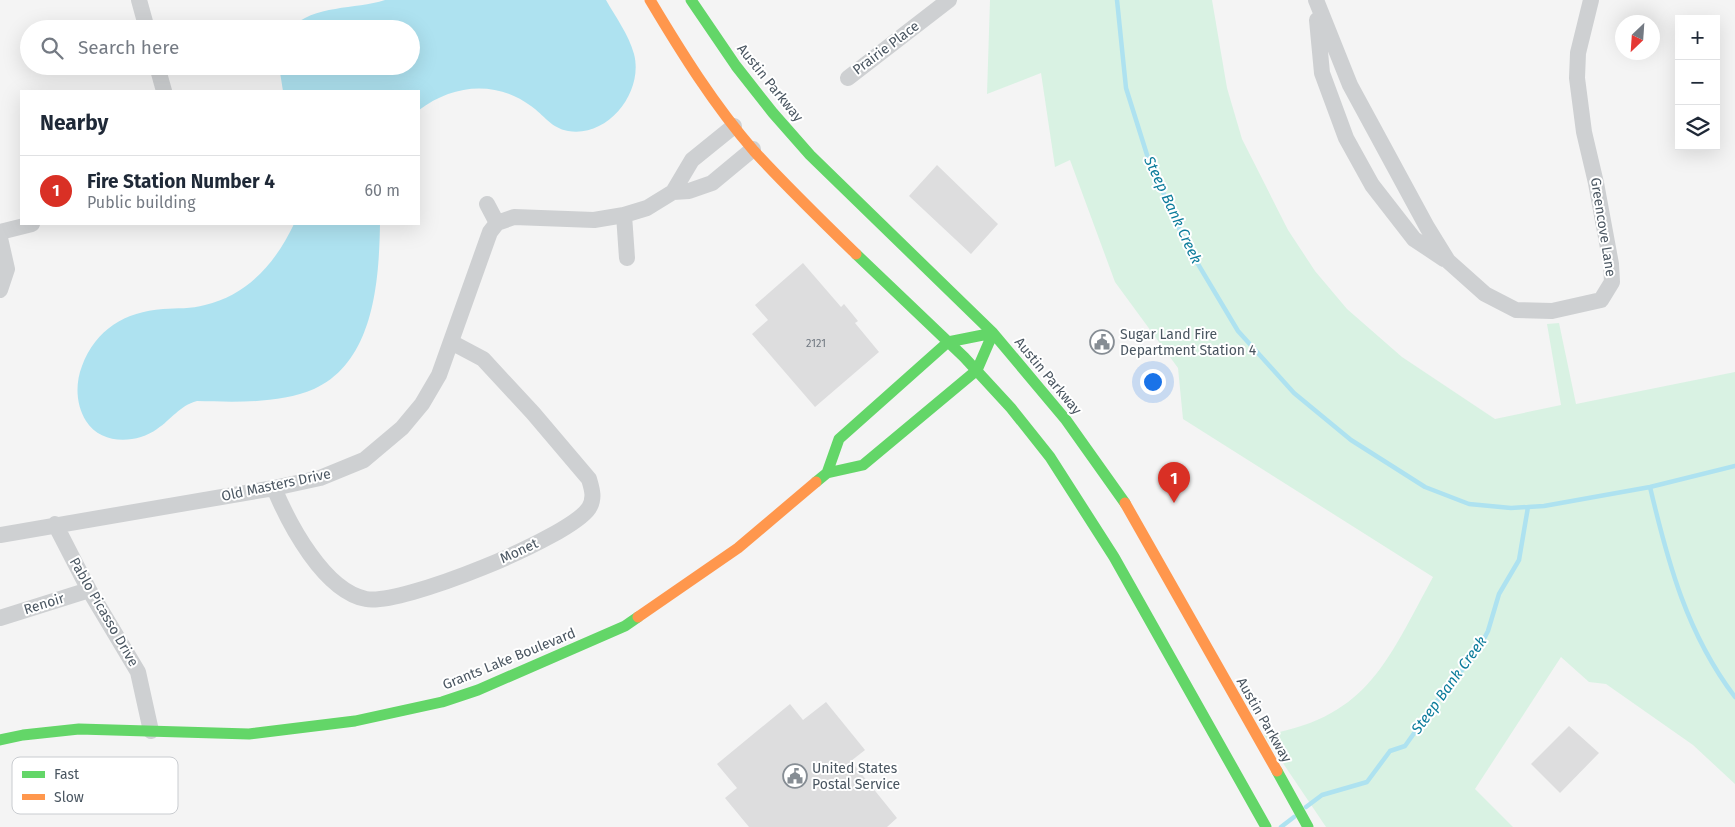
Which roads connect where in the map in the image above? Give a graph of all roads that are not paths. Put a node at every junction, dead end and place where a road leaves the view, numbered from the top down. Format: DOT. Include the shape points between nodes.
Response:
graph roads {
  1 [pos="139,0"];
  2 [pos="650,0"];
  3 [pos="690,0"];
  4 [pos="949,0"];
  5 [pos="1591,0"];
  6 [pos="1316,2"];
  7 [pos="145,20"];
  8 [pos="160,75"];
  9 [pos="848,78"];
  10 [pos="164,90"];
  11 [pos="734,126"];
  12 [pos="753,149"];
  13 [pos="673,192"];
  14 [pos="487,204"];
  15 [pos="624,216"];
  16 [pos="497,223"];
  17 [pos="28,225"];
  18 [pos="0,232"];
  19 [pos="0,238"];
  20 [pos="627,258"];
  21 [pos="1448,261"];
  22 [pos="1,289"];
  23 [pos="993,333"];
  24 [pos="451,342"];
  25 [pos="948,342"];
  26 [pos="976,370"];
  27 [pos="827,473"];
  28 [pos="274,488"];
  29 [pos="55,524"];
  30 [pos="0,535"];
  31 [pos="89,590"];
  32 [pos="0,618"];
  33 [pos="151,731"];
  34 [pos="0,740"];
  35 [pos="1266,827"];
  36 [pos="1308,827"];
  1 -- 7 [label="street"];
  2 -- 11 [label="main road" via="688,63"];
  3 -- 23 [label="main road, Austin Parkway" via="772,113 810,155"];
  4 -- 9 [label="street, Prairie Place"];
  5 -- 21 [label="street, Greencove Lane" via="1576,78 1612,282 1601,300 1552,311 1516,310 1485,294"];
  6 -- 21 [label="street, Greencove Lane" via="1350,85 1426,227"];
  6 -- 21 [label="street, Greencove Lane" via="1322,73 1346,138 1372,185 1414,239"];
  8 -- 10 [label="street"];
  11 -- 12 [label="main road"];
  11 -- 13 [label="street" via="692,160"];
  12 -- 13 [label="street" via="712,183 689,191"];
  12 -- 25 [label="main road" via="798,198"];
  13 -- 15 [label="street" via="647,208"];
  14 -- 16 [label="street"];
  15 -- 16 [label="street" via="594,220 514,217"];
  15 -- 20 [label="street"];
  16 -- 24 [label="street, Old Masters Drive" via="490,232"];
  17 -- 18 [label="street"];
  19 -- 22 [label="street" via="8,269"];
  23 -- 25 [label="main road"];
  23 -- 26 [label="main road, Grants Lake Boulevard"];
  23 -- 36 [label="main road, Austin Parkway" via="1066,420 1120,494"];
  24 -- 28 [label="street, Old Masters Drive" via="439,375 422,404 387,443 345,469"];
  24 -- 28 [label="street, Monet" via="483,359 589,479 593,490 592,503 576,521 522,551 472,571 395,597 365,599 348,591 304,548"];
  25 -- 26 [label="main road"];
  25 -- 27 [label="main road" via="839,439"];
  26 -- 27 [label="main road, Grants Lake Boulevard" via="863,465"];
  26 -- 35 [label="main road" via="1023,422 1083,506"];
  27 -- 33 [label="main road, Grants Lake Boulevard" via="738,548 625,626 478,690 442,702 345,723 250,734"];
  28 -- 29 [label="street, Old Masters Drive"];
  29 -- 30 [label="street, Old Masters Drive"];
  29 -- 31 [label="street, Pablo Picasso Drive"];
  31 -- 32 [label="street, Renoir"];
  31 -- 33 [label="street, Pablo Picasso Drive" via="138,672"];
  33 -- 34 [label="main road, Grants Lake Boulevard" via="79,729"];
}
